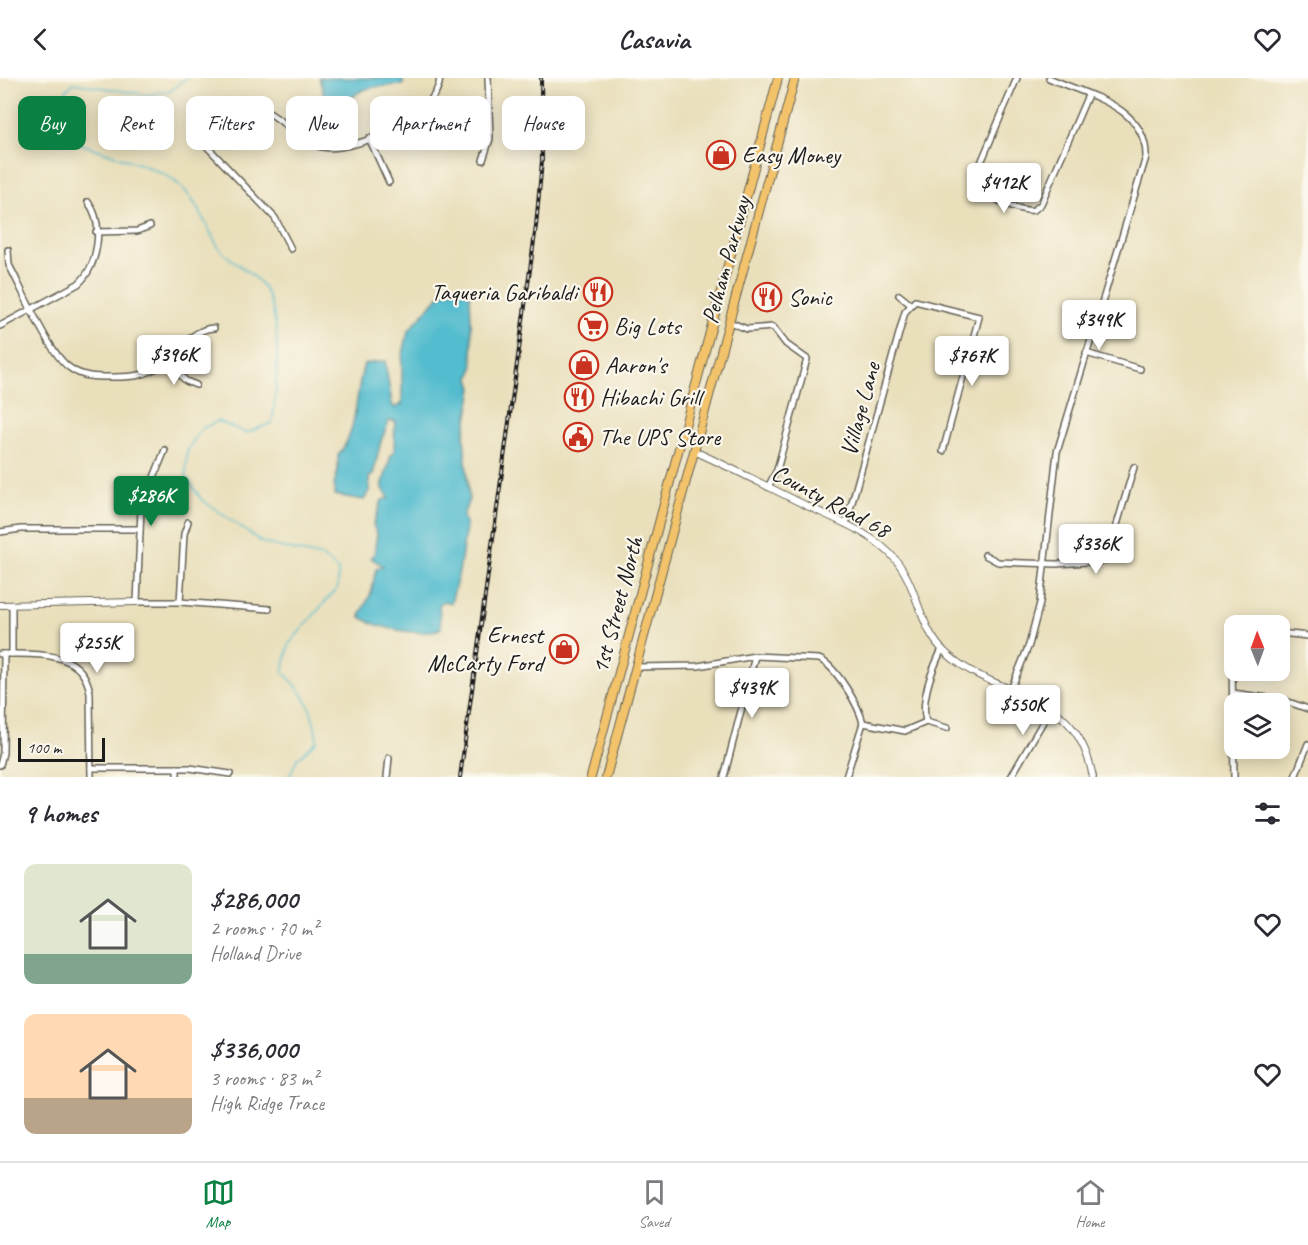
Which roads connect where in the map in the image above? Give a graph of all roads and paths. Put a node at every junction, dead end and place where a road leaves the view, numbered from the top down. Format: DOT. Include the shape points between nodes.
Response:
graph roads {
  1 [pos="440,78"];
  2 [pos="488,78"];
  3 [pos="778,78"];
  4 [pos="795,78"];
  5 [pos="1017,78"];
  6 [pos="1049,78"];
  7 [pos="1088,95"];
  8 [pos="772,101"];
  9 [pos="788,104"];
  10 [pos="369,138"];
  11 [pos="483,160"];
  12 [pos="389,182"];
  13 [pos="88,202"];
  14 [pos="745,208"];
  15 [pos="1034,210"];
  16 [pos="759,213"];
  17 [pos="1036,217"];
  18 [pos="150,226"];
  19 [pos="96,232"];
  20 [pos="291,249"];
  21 [pos="8,250"];
  22 [pos="899,295"];
  23 [pos="720,297"];
  24 [pos="735,299"];
  25 [pos="910,304"];
  26 [pos="31,307"];
  27 [pos="729,322"];
  28 [pos="0,326"];
  29 [pos="214,328"];
  30 [pos="1086,353"];
  31 [pos="166,360"];
  32 [pos="1140,369"];
  33 [pos="196,385"];
  34 [pos="681,443"];
  35 [pos="165,450"];
  36 [pos="694,451"];
  37 [pos="944,451"];
  38 [pos="1134,467"];
  39 [pos="768,487"];
  40 [pos="661,518"];
  41 [pos="188,522"];
  42 [pos="675,522"];
  43 [pos="846,524"];
  44 [pos="140,529"];
  45 [pos="0,531"];
  46 [pos="985,555"];
  47 [pos="1046,564"];
  48 [pos="642,588"];
  49 [pos="656,591"];
  50 [pos="180,602"];
  51 [pos="137,603"];
  52 [pos="0,605"];
  53 [pos="12,605"];
  54 [pos="269,609"];
  55 [pos="1290,634"];
  56 [pos="1308,636"];
  57 [pos="942,649"];
  58 [pos="2,654"];
  59 [pos="12,654"];
  60 [pos="755,657"];
  61 [pos="621,666"];
  62 [pos="636,667"];
  63 [pos="1233,681"];
  64 [pos="1011,689"];
  65 [pos="1233,693"];
  66 [pos="1290,703"];
  67 [pos="1051,708"];
  68 [pos="1308,709"];
  69 [pos="607,718"];
  70 [pos="926,722"];
  71 [pos="621,723"];
  72 [pos="863,723"];
  73 [pos="947,728"];
  74 [pos="1308,744"];
  75 [pos="389,758"];
  76 [pos="1234,759"];
  77 [pos="0,765"];
  78 [pos="91,768"];
  79 [pos="177,768"];
  80 [pos="230,774"];
  81 [pos="91,777"];
  82 [pos="177,777"];
  83 [pos="387,777"];
  84 [pos="591,777"];
  85 [pos="606,777"];
  86 [pos="724,777"];
  87 [pos="846,777"];
  88 [pos="1011,777"];
  89 [pos="1093,777"];
  90 [pos="1234,777"];
  91 [pos="1295,777"];
  1 -- 10 [label="street" via="430,104 398,128"];
  2 -- 11 [label="street" via="489,139"];
  3 -- 8 [label="main road, Pelham Parkway"];
  4 -- 9 [label="main road, Pelham Parkway"];
  5 -- 15 [label="street" via="971,185 1023,210"];
  6 -- 7 [label="street"];
  7 -- 15 [label="street" via="1041,204"];
  7 -- 30 [label="street" via="1132,118 1142,133 1146,150"];
  8 -- 9 [label="main road"];
  8 -- 14 [label="main road, Pelham Parkway"];
  9 -- 16 [label="main road, Pelham Parkway"];
  10 -- 12 [label="street"];
  10 -- 20 [label="street" via="324,147 304,141 277,117 261,109 243,107 223,113 197,136 275,218"];
  13 -- 19 [label="street" via="94,211"];
  14 -- 16 [label="main road"];
  14 -- 23 [label="main road, Pelham Parkway"];
  15 -- 17 [label="street"];
  16 -- 24 [label="main road, Pelham Parkway"];
  18 -- 19 [label="street" via="135,231"];
  19 -- 26 [label="street" via="95,258 87,276"];
  21 -- 26 [label="street" via="9,265"];
  22 -- 25 [label="street"];
  23 -- 24 [label="main road"];
  23 -- 34 [label="main road, Pelham Parkway"];
  24 -- 27 [label="main road, Pelham Parkway"];
  25 -- 37 [label="street" via="921,301 979,317"];
  25 -- 43 [label="street, Village Lane"];
  26 -- 28 [label="street"];
  26 -- 31 [label="street" via="58,356 79,373 135,377 149,373"];
  27 -- 36 [label="main road, Pelham Parkway"];
  27 -- 39 [label="street" via="747,329 773,327 786,344 807,357 777,470"];
  29 -- 31 [label="street" via="202,329"];
  30 -- 32 [label="street"];
  30 -- 47 [label="street" via="1057,452"];
  31 -- 33 [label="street" via="186,381"];
  34 -- 36 [label="main road"];
  34 -- 40 [label="main road, 1st Street North"];
  35 -- 44 [label="street" via="142,504"];
  36 -- 39 [label="street, County Road 68"];
  36 -- 42 [label="main road, 1st Street North"];
  38 -- 47 [label="street" via="1107,557 1100,563"];
  39 -- 43 [label="street, County Road 68"];
  40 -- 42 [label="main road"];
  40 -- 48 [label="main road, 1st Street North"];
  41 -- 50 [label="street"];
  42 -- 49 [label="main road, 1st Street North"];
  43 -- 57 [label="street, County Road 68" via="880,544 901,566 928,629"];
  44 -- 45 [label="street"];
  44 -- 51 [label="street"];
  46 -- 47 [label="street" via="998,562"];
  47 -- 64 [label="street" via="1034,630"];
  48 -- 49 [label="main road"];
  48 -- 61 [label="main road, 1st Street North"];
  49 -- 62 [label="main road, 1st Street North"];
  50 -- 51 [label="street"];
  50 -- 54 [label="street"];
  51 -- 53 [label="street"];
  52 -- 53 [label="street"];
  53 -- 59 [label="street"];
  55 -- 56 [label="street"];
  57 -- 64 [label="street, County Road 68" via="966,667"];
  57 -- 70 [label="street" via="928,690"];
  58 -- 59 [label="street"];
  58 -- 77 [label="street"];
  59 -- 78 [label="street" via="62,658 86,678 90,693"];
  60 -- 62 [label="street" via="698,666"];
  60 -- 72 [label="street" via="823,661 845,687"];
  60 -- 86 [label="street"];
  61 -- 62 [label="main road"];
  61 -- 69 [label="main road, 1st Street North"];
  62 -- 71 [label="main road, 1st Street North"];
  63 -- 65 [label="street"];
  64 -- 67 [label="street, County Road 68"];
  66 -- 68 [label="street"];
  67 -- 88 [label="street"];
  67 -- 89 [label="street, County Road 68" via="1081,740"];
  69 -- 71 [label="main road"];
  69 -- 84 [label="main road, 1st Street North"];
  70 -- 72 [label="street" via="904,731"];
  70 -- 73 [label="street"];
  71 -- 85 [label="main road, 1st Street North"];
  72 -- 87 [label="street"];
  74 -- 91 [label="street"];
  75 -- 83 [label="street"];
  76 -- 90 [label="street"];
  78 -- 79 [label="street"];
  78 -- 81 [label="street"];
  79 -- 80 [label="street"];
  79 -- 82 [label="street"];
}
